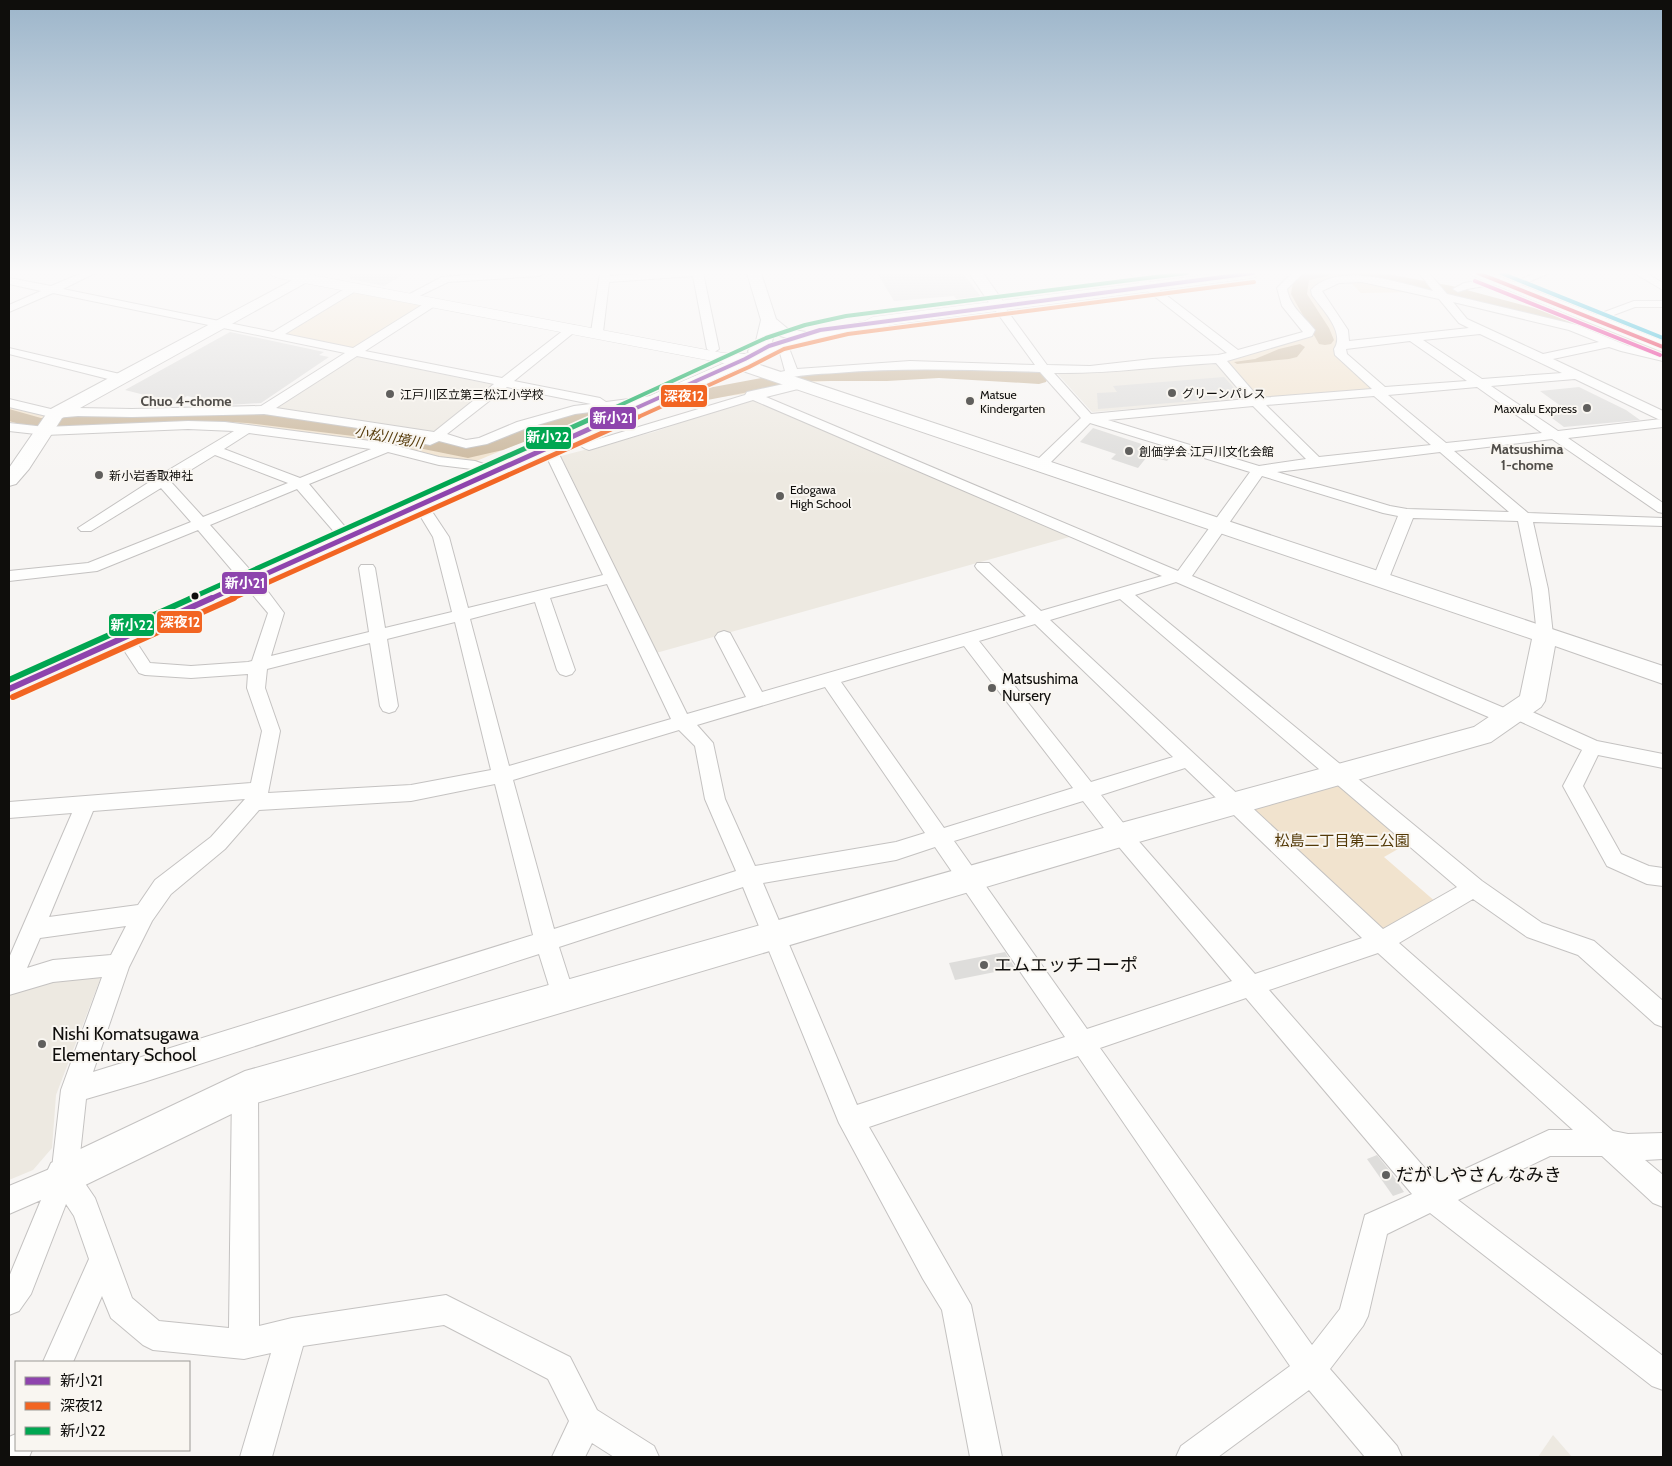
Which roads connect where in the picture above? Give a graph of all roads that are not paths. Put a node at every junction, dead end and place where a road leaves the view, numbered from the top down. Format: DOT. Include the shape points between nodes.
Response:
graph roads {
  1 [pos="187,341"];
  2 [pos="305,341"];
  3 [pos="372,341"];
  4 [pos="556,341"];
  5 [pos="645,341"];
  6 [pos="711,341"];
  7 [pos="763,341"];
  8 [pos="783,341"];
  9 [pos="795,341"];
  10 [pos="1024,341"];
  11 [pos="1219,341"];
  12 [pos="1283,341"];
  13 [pos="1374,341"];
  14 [pos="1418,341"];
  15 [pos="1507,341"];
  16 [pos="1606,341"];
  17 [pos="1610,343"];
  18 [pos="1344,344"];
  19 [pos="663,345"];
  20 [pos="713,349"];
  21 [pos="761,350"];
  22 [pos="9,351"];
  23 [pos="355,352"];
  24 [pos="1237,355"];
  25 [pos="1542,358"];
  26 [pos="1663,358"];
  27 [pos="1219,359"];
  28 [pos="1043,368"];
  29 [pos="1577,375"];
  30 [pos="120,378"];
  31 [pos="791,378"];
  32 [pos="1055,381"];
  33 [pos="504,383"];
  34 [pos="1480,383"];
  35 [pos="1380,392"];
  36 [pos="751,395"];
  37 [pos="652,400"];
  38 [pos="9,402"];
  39 [pos="1256,402"];
  40 [pos="610,404"];
  41 [pos="264,410"];
  42 [pos="1663,416"];
  43 [pos="1088,418"];
  44 [pos="50,422"];
  45 [pos="1663,422"];
  46 [pos="9,427"];
  47 [pos="247,429"];
  48 [pos="576,434"];
  49 [pos="1556,436"];
  50 [pos="435,437"];
  51 [pos="386,447"];
  52 [pos="549,447"];
  53 [pos="1443,448"];
  54 [pos="213,449"];
  55 [pos="415,451"];
  56 [pos="1316,462"];
  57 [pos="1041,464"];
  58 [pos="1259,470"];
  59 [pos="493,472"];
  60 [pos="9,480"];
  61 [pos="162,480"];
  62 [pos="300,482"];
  63 [pos="420,504"];
  64 [pos="1663,509"];
  65 [pos="1407,513"];
  66 [pos="1524,517"];
  67 [pos="1663,522"];
  68 [pos="200,523"];
  69 [pos="1219,525"];
  70 [pos="86,528"];
  71 [pos="341,531"];
  72 [pos="983,566"];
  73 [pos="367,568"];
  74 [pos="14,576"];
  75 [pos="1177,577"];
  76 [pos="612,578"];
  77 [pos="1381,578"];
  78 [pos="250,581"];
  79 [pos="9,589"];
  80 [pos="1122,592"];
  81 [pos="541,595"];
  82 [pos="462,614"];
  83 [pos="1036,617"];
  84 [pos="1544,635"];
  85 [pos="378,636"];
  86 [pos="724,637"];
  87 [pos="124,638"];
  88 [pos="966,638"];
  89 [pos="259,667"];
  90 [pos="566,670"];
  91 [pos="1663,675"];
  92 [pos="829,679"];
  93 [pos="9,689"];
  94 [pos="757,701"];
  95 [pos="389,706"];
  96 [pos="1512,715"];
  97 [pos="682,722"];
  98 [pos="1593,747"];
  99 [pos="1188,760"];
  100 [pos="1663,760"];
  101 [pos="1340,774"];
  102 [pos="503,775"];
  103 [pos="1088,792"];
  104 [pos="257,796"];
  105 [pos="86,804"];
  106 [pos="1235,804"];
  107 [pos="9,810"];
  108 [pos="1121,835"];
  109 [pos="941,839"];
  110 [pos="750,876"];
  111 [pos="1663,877"];
  112 [pos="969,880"];
  113 [pos="1474,888"];
  114 [pos="144,914"];
  115 [pos="32,929"];
  116 [pos="775,934"];
  117 [pos="547,941"];
  118 [pos="1381,942"];
  119 [pos="118,964"];
  120 [pos="9,984"];
  121 [pos="1250,986"];
  122 [pos="563,998"];
  123 [pos="1663,1016"];
  124 [pos="1083,1043"];
  125 [pos="245,1089"];
  126 [pos="74,1090"];
  127 [pos="851,1120"];
  128 [pos="1606,1143"];
  129 [pos="1663,1146"];
  130 [pos="64,1176"];
  131 [pos="1663,1193"];
  132 [pos="1433,1198"];
  133 [pos="9,1200"];
  134 [pos="104,1261"];
  135 [pos="9,1301"];
  136 [pos="292,1333"];
  137 [pos="244,1344"];
  138 [pos="58,1361"];
  139 [pos="1311,1370"];
  140 [pos="1663,1375"];
  141 [pos="586,1421"];
  142 [pos="256,1457"];
  143 [pos="568,1457"];
  144 [pos="643,1457"];
  145 [pos="986,1457"];
  146 [pos="1192,1457"];
  147 [pos="1386,1457"];
  1 -- 30 [label="street"];
  2 -- 23 [label="street"];
  3 -- 23 [label="street"];
  4 -- 33 [label="street"];
  5 -- 19 [label="main road"];
  6 -- 20 [label="street"];
  7 -- 21 [label="street"];
  8 -- 21 [label="main road"];
  9 -- 21 [label="main road"];
  10 -- 28 [label="street"];
  11 -- 24 [label="street"];
  12 -- 24 [label="street"];
  13 -- 18 [label="street"];
  14 -- 34 [label="street"];
  15 -- 25 [label="street"];
  16 -- 17 [label="street"];
  17 -- 25 [label="street"];
  17 -- 26 [label="street"];
  18 -- 35 [label="street" via="1340,349 1341,355"];
  19 -- 20 [label="main road"];
  19 -- 21 [label="main road" via="723,358"];
  20 -- 21 [label="main road"];
  21 -- 31 [label="street" via="785,351"];
  21 -- 31 [label="street" via="746,366"];
  21 -- 37 [label="main road"];
  22 -- 30 [label="street"];
  23 -- 33 [label="street"];
  23 -- 41 [label="street"];
  24 -- 27 [label="street"];
  25 -- 29 [label="street"];
  27 -- 28 [label="street" via="1090,370"];
  27 -- 39 [label="street"];
  28 -- 31 [label="street" via="910,365"];
  28 -- 32 [label="street"];
  29 -- 34 [label="street"];
  29 -- 42 [label="street"];
  30 -- 44 [label="street"];
  31 -- 32 [label="street" via="940,374"];
  31 -- 36 [label="street"];
  31 -- 57 [label="street"];
  32 -- 43 [label="street"];
  33 -- 40 [label="street"];
  33 -- 50 [label="street"];
  34 -- 35 [label="street"];
  34 -- 49 [label="street"];
  35 -- 39 [label="street"];
  35 -- 53 [label="street"];
  36 -- 48 [label="street" via="652,429 589,446"];
  36 -- 75 [label="street"];
  37 -- 40 [label="street"];
  37 -- 48 [label="main road"];
  38 -- 44 [label="street"];
  39 -- 43 [label="street"];
  39 -- 56 [label="street"];
  40 -- 50 [label="street" via="566,412 482,441 466,444"];
  41 -- 44 [label="street" via="78,412"];
  41 -- 50 [label="street"];
  43 -- 57 [label="street"];
  43 -- 58 [label="street"];
  44 -- 46 [label="street"];
  44 -- 47 [label="street"];
  44 -- 60 [label="street"];
  45 -- 49 [label="street"];
  47 -- 51 [label="street"];
  47 -- 54 [label="street"];
  48 -- 52 [label="main road"];
  49 -- 53 [label="street"];
  49 -- 64 [label="street"];
  50 -- 55 [label="street"];
  51 -- 55 [label="street"];
  51 -- 62 [label="street"];
  52 -- 59 [label="main road"];
  52 -- 76 [label="street"];
  53 -- 56 [label="street"];
  53 -- 66 [label="street"];
  54 -- 61 [label="street"];
  54 -- 62 [label="street"];
  55 -- 59 [label="street" via="440,462 476,464"];
  56 -- 58 [label="street"];
  57 -- 69 [label="street"];
  58 -- 65 [label="street"];
  58 -- 69 [label="street"];
  59 -- 63 [label="main road"];
  61 -- 68 [label="street"];
  61 -- 70 [label="street"];
  62 -- 68 [label="street"];
  62 -- 71 [label="street"];
  63 -- 78 [label="main road"];
  63 -- 82 [label="street" via="441,537"];
  65 -- 66 [label="street"];
  65 -- 77 [label="street"];
  66 -- 67 [label="street"];
  66 -- 84 [label="street" via="1540,589"];
  68 -- 74 [label="street" via="91,568"];
  68 -- 78 [label="street"];
  69 -- 75 [label="street" via="1186,573"];
  69 -- 77 [label="street"];
  72 -- 83 [label="street"];
  73 -- 85 [label="street"];
  74 -- 79 [label="street"];
  75 -- 80 [label="street"];
  75 -- 96 [label="street"];
  76 -- 81 [label="street"];
  76 -- 97 [label="street"];
  77 -- 84 [label="street"];
  78 -- 87 [label="main road"];
  78 -- 89 [label="street" via="276,613"];
  80 -- 83 [label="street"];
  80 -- 101 [label="street"];
  81 -- 82 [label="street"];
  81 -- 90 [label="street"];
  82 -- 85 [label="street"];
  82 -- 102 [label="street"];
  83 -- 88 [label="street"];
  83 -- 99 [label="street"];
  84 -- 91 [label="street"];
  84 -- 96 [label="street" via="1532,701"];
  85 -- 89 [label="street"];
  85 -- 95 [label="street"];
  86 -- 94 [label="street"];
  87 -- 89 [label="street" via="145,669 191,672"];
  87 -- 93 [label="main road"];
  88 -- 92 [label="street"];
  88 -- 103 [label="street"];
  89 -- 104 [label="street" via="256,688 271,731"];
  92 -- 94 [label="street"];
  92 -- 109 [label="street"];
  94 -- 97 [label="street"];
  96 -- 98 [label="street"];
  96 -- 101 [label="street" via="1482,734"];
  97 -- 102 [label="street"];
  97 -- 110 [label="street" via="704,743 715,799"];
  98 -- 100 [label="street"];
  98 -- 111 [label="street" via="1573,786 1614,860 1646,875"];
  99 -- 103 [label="street"];
  99 -- 106 [label="street"];
  101 -- 106 [label="street"];
  101 -- 113 [label="street"];
  102 -- 104 [label="street" via="410,793"];
  102 -- 117 [label="street"];
  103 -- 108 [label="street"];
  103 -- 109 [label="street"];
  104 -- 105 [label="street"];
  104 -- 114 [label="street" via="218,843 163,887"];
  105 -- 107 [label="street"];
  105 -- 115 [label="street"];
  106 -- 108 [label="street"];
  106 -- 118 [label="street"];
  108 -- 112 [label="street"];
  108 -- 121 [label="street"];
  109 -- 110 [label="street" via="896,851"];
  109 -- 112 [label="street"];
  110 -- 116 [label="street"];
  110 -- 117 [label="street"];
  112 -- 116 [label="street"];
  112 -- 124 [label="street"];
  113 -- 118 [label="street"];
  113 -- 123 [label="street" via="1535,930 1586,948"];
  114 -- 115 [label="street"];
  114 -- 119 [label="street"];
  115 -- 120 [label="street"];
  116 -- 122 [label="street"];
  116 -- 127 [label="street"];
  117 -- 122 [label="street"];
  117 -- 126 [label="street"];
  118 -- 121 [label="street"];
  118 -- 128 [label="street"];
  119 -- 120 [label="street" via="53,971"];
  119 -- 126 [label="street"];
  121 -- 124 [label="street"];
  121 -- 132 [label="street"];
  122 -- 125 [label="street"];
  124 -- 127 [label="street"];
  124 -- 139 [label="street"];
  125 -- 130 [label="street"];
  125 -- 137 [label="street"];
  126 -- 130 [label="street"];
  127 -- 145 [label="street" via="956,1306"];
  128 -- 129 [label="street" via="1628,1147"];
  128 -- 131 [label="street"];
  128 -- 132 [label="street" via="1548,1143"];
  130 -- 133 [label="street"];
  130 -- 134 [label="street" via="85,1208"];
  130 -- 135 [label="street" via="21,1284"];
  132 -- 139 [label="street" via="1375,1225 1354,1316"];
  132 -- 140 [label="street"];
  134 -- 137 [label="street" via="121,1308 153,1335"];
  134 -- 138 [label="street"];
  136 -- 137 [label="street"];
  136 -- 141 [label="street" via="446,1310 559,1368"];
  136 -- 142 [label="street"];
  139 -- 146 [label="street"];
  139 -- 147 [label="street"];
  141 -- 143 [label="street"];
  141 -- 144 [label="street"];
}
